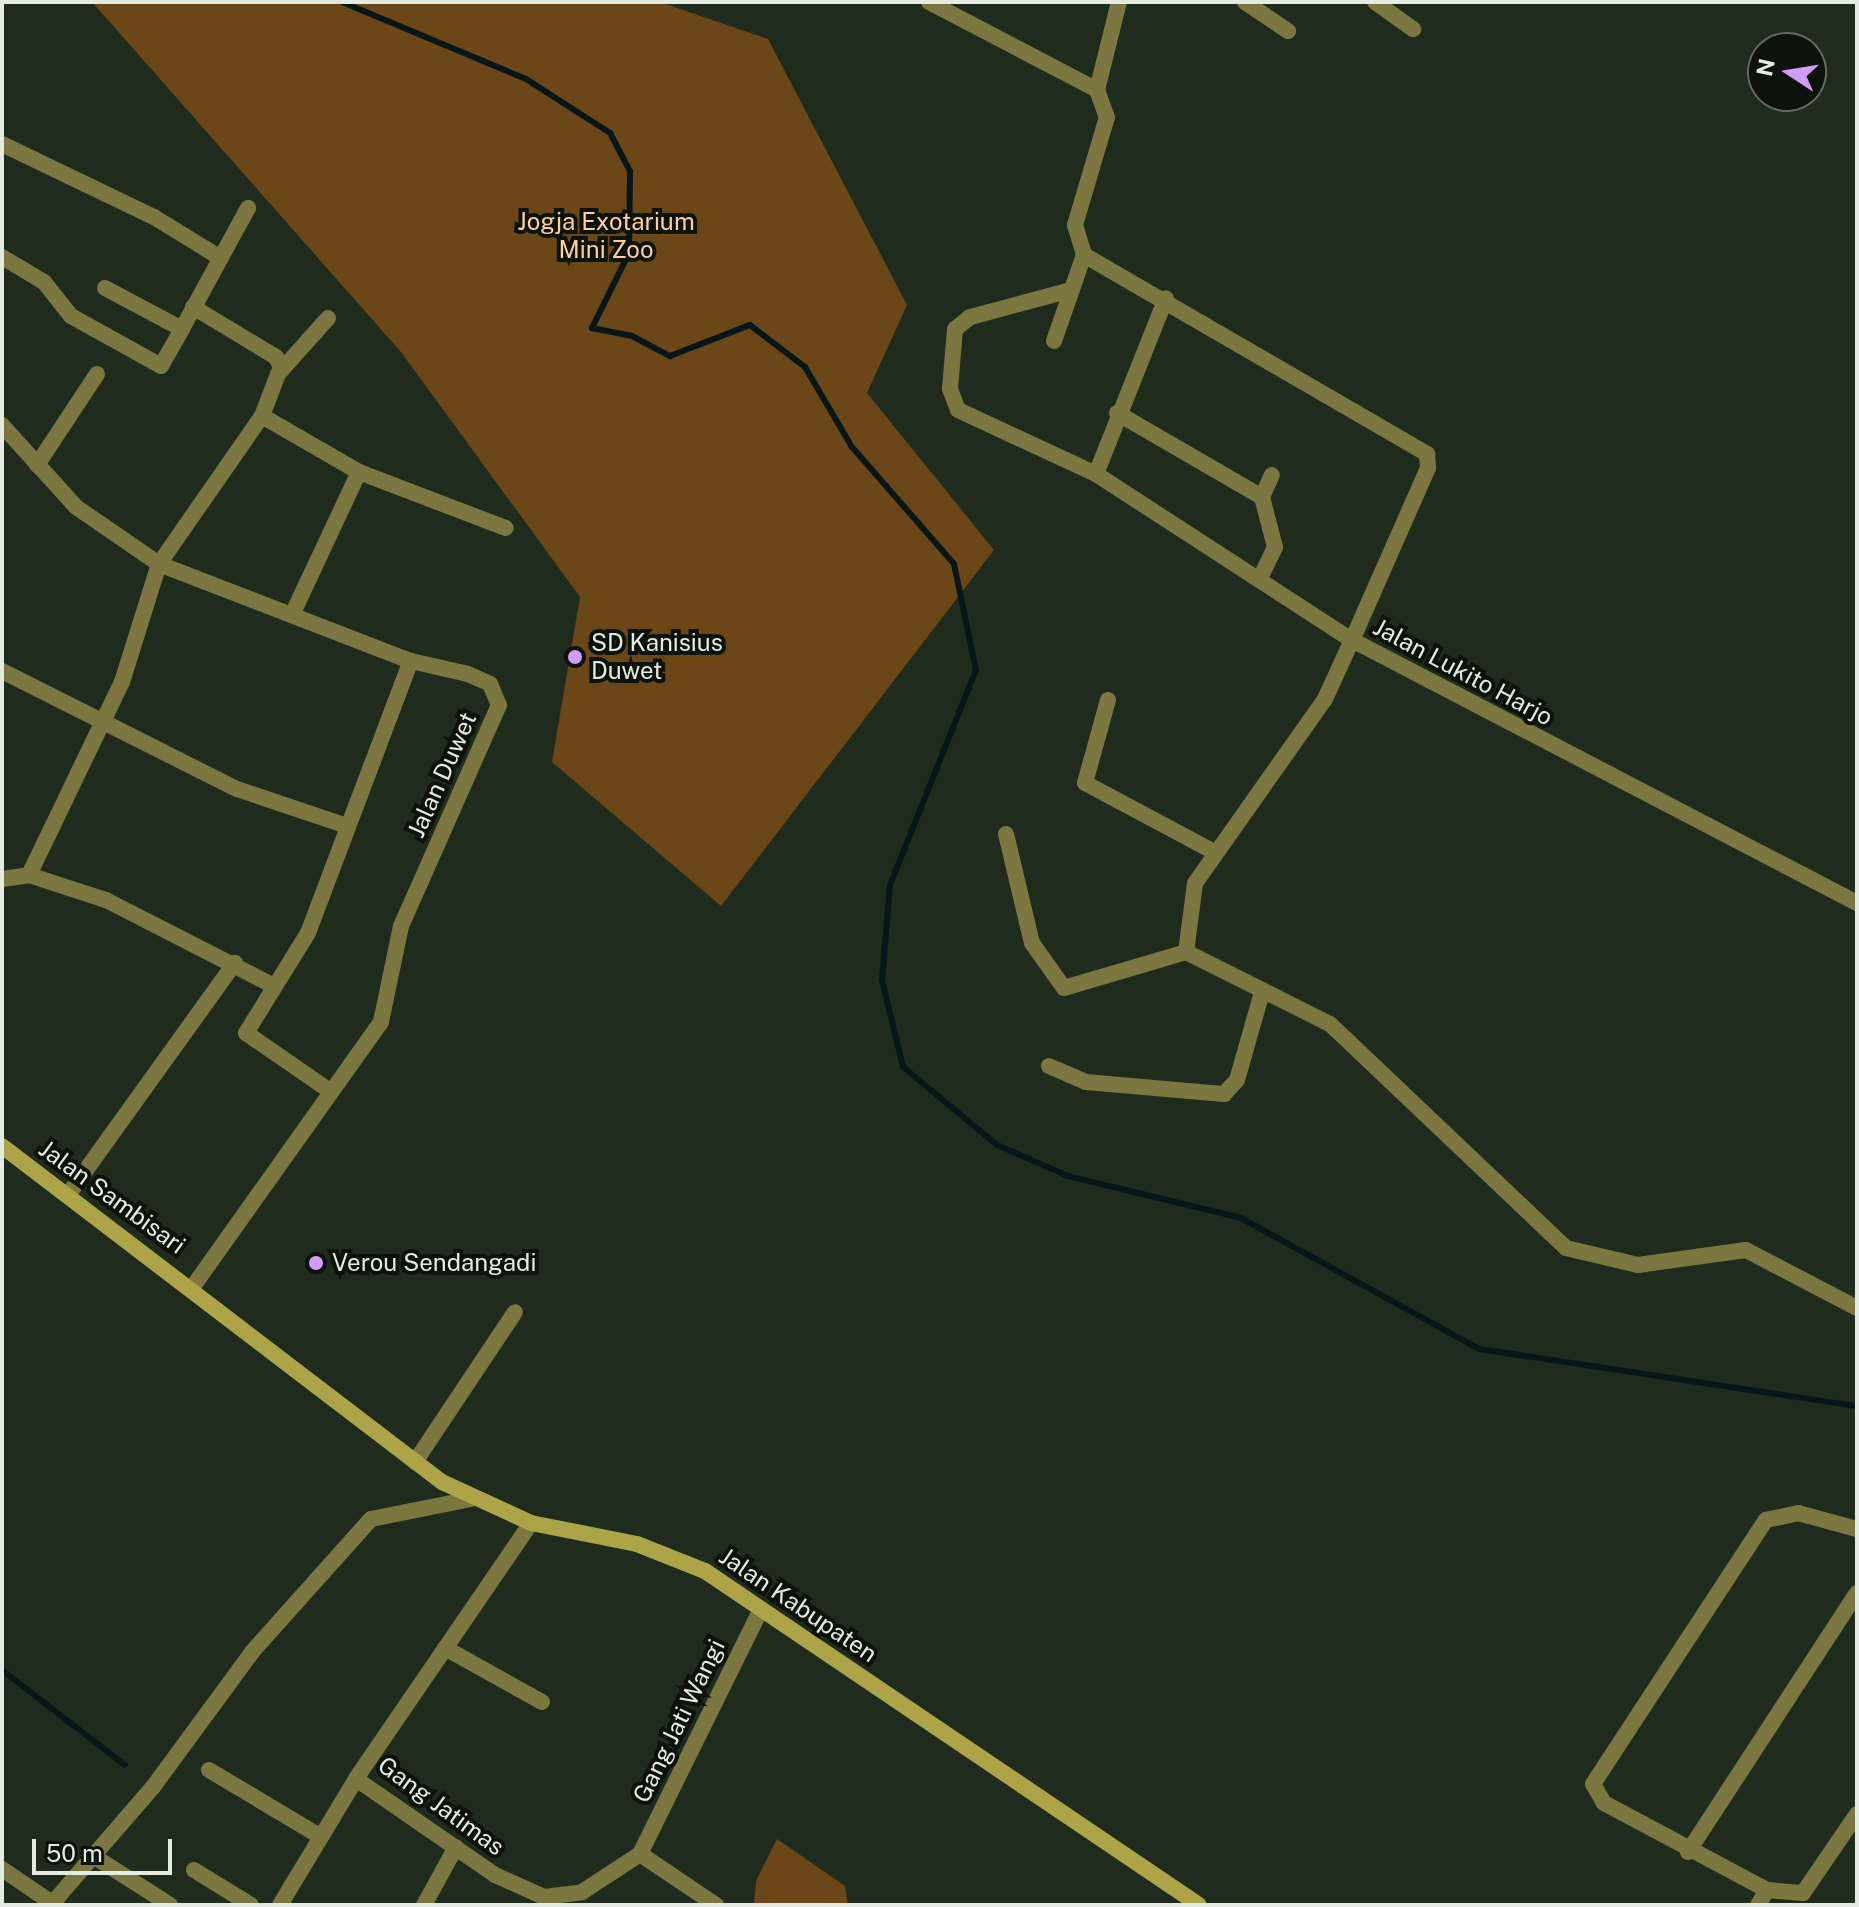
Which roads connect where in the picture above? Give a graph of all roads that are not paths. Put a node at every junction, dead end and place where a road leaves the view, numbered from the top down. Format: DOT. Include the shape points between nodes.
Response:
graph roads {
  1 [pos="930,2"];
  2 [pos="1119,2"];
  3 [pos="1245,2"];
  4 [pos="1375,2"];
  5 [pos="1413,29"];
  6 [pos="1288,31"];
  7 [pos="1097,90"];
  8 [pos="2,144"];
  9 [pos="248,208"];
  10 [pos="1084,255"];
  11 [pos="2,257"];
  12 [pos="219,257"];
  13 [pos="105,288"];
  14 [pos="1071,290"];
  15 [pos="1166,298"];
  16 [pos="193,307"];
  17 [pos="328,318"];
  18 [pos="182,329"];
  19 [pos="1054,341"];
  20 [pos="282,370"];
  21 [pos="97,374"];
  22 [pos="1117,413"];
  23 [pos="262,416"];
  24 [pos="2,425"];
  25 [pos="37,465"];
  26 [pos="359,472"];
  27 [pos="1096,474"];
  28 [pos="1272,475"];
  29 [pos="1262,497"];
  30 [pos="506,528"];
  31 [pos="159,564"];
  32 [pos="1260,578"];
  33 [pos="292,615"];
  34 [pos="1352,640"];
  35 [pos="411,661"];
  36 [pos="2,671"];
  37 [pos="1108,700"];
  38 [pos="103,721"];
  39 [pos="344,825"];
  40 [pos="1006,834"];
  41 [pos="1214,852"];
  42 [pos="29,875"];
  43 [pos="2,879"];
  44 [pos="1857,903"];
  45 [pos="1186,952"];
  46 [pos="235,963"];
  47 [pos="274,986"];
  48 [pos="1262,992"];
  49 [pos="1049,1066"];
  50 [pos="330,1091"];
  51 [pos="2,1146"];
  52 [pos="68,1195"];
  53 [pos="193,1287"];
  54 [pos="1857,1308"];
  55 [pos="515,1312"];
  56 [pos="415,1462"];
  57 [pos="471,1499"];
  58 [pos="531,1523"];
  59 [pos="1857,1529"];
  60 [pos="1857,1593"];
  61 [pos="761,1609"];
  62 [pos="445,1648"];
  63 [pos="542,1702"];
  64 [pos="209,1770"];
  65 [pos="356,1779"];
  66 [pos="1857,1814"];
  67 [pos="318,1835"];
  68 [pos="456,1847"];
  69 [pos="1688,1852"];
  70 [pos="640,1854"];
  71 [pos="101,1861"];
  72 [pos="2,1869"];
  73 [pos="194,1870"];
  74 [pos="585,1898"];
  75 [pos="1762,1898"];
  76 [pos="52,1904"];
  77 [pos="170,1905"];
  78 [pos="251,1905"];
  79 [pos="280,1905"];
  80 [pos="424,1905"];
  81 [pos="716,1905"];
  82 [pos="1199,1905"];
  1 -- 7 [label="street"];
  2 -- 7 [label="street"];
  3 -- 6 [label="street"];
  4 -- 5 [label="street"];
  7 -- 10 [label="street" via="1107,117 1075,225"];
  8 -- 12 [label="street" via="154,217"];
  9 -- 12 [label="street"];
  10 -- 14 [label="street"];
  10 -- 15 [label="street, Jalan Lukito Harjo"];
  11 -- 18 [label="street" via="59,294 71,316 161,366"];
  12 -- 16 [label="street"];
  13 -- 18 [label="street"];
  14 -- 19 [label="street"];
  14 -- 27 [label="street" via="970,317 955,329 950,389 963,416"];
  15 -- 22 [label="street"];
  15 -- 34 [label="street, Jalan Lukito Harjo" via="1427,454 1428,468"];
  16 -- 18 [label="street"];
  16 -- 20 [label="street" via="276,357"];
  17 -- 20 [label="street"];
  20 -- 23 [label="street"];
  21 -- 25 [label="street"];
  22 -- 27 [label="street"];
  22 -- 29 [label="street"];
  23 -- 26 [label="street"];
  23 -- 31 [label="street"];
  24 -- 25 [label="street, Jalan Duwet"];
  25 -- 31 [label="street, Jalan Duwet" via="76,507"];
  26 -- 30 [label="street"];
  26 -- 33 [label="street"];
  27 -- 32 [label="street"];
  28 -- 29 [label="street"];
  29 -- 32 [label="street" via="1275,547"];
  31 -- 33 [label="street, Jalan Duwet"];
  31 -- 38 [label="street"];
  32 -- 34 [label="street"];
  33 -- 35 [label="street, Jalan Duwet"];
  34 -- 41 [label="street" via="1318,710"];
  34 -- 44 [label="street, Jalan Lukito Harjo"];
  35 -- 39 [label="street"];
  35 -- 50 [label="street, Jalan Duwet" via="490,684 499,705 401,926 381,1022"];
  36 -- 38 [label="street"];
  37 -- 41 [label="street" via="1085,783"];
  38 -- 39 [label="street" via="237,789"];
  38 -- 42 [label="street"];
  39 -- 47 [label="street" via="318,911"];
  40 -- 45 [label="street" via="1032,943 1064,988"];
  41 -- 45 [label="street" via="1189,900"];
  42 -- 43 [label="street"];
  42 -- 46 [label="street" via="106,900"];
  45 -- 48 [label="street"];
  46 -- 47 [label="street"];
  46 -- 52 [label="street"];
  47 -- 50 [label="street" via="248,1036"];
  48 -- 49 [label="street" via="1237,1080 1224,1094 1098,1084"];
  48 -- 54 [label="street" via="1330,1024 1566,1248 1638,1265 1746,1250"];
  50 -- 53 [label="street, Jalan Duwet"];
  51 -- 52 [label="main road, Jalan Sambisari"];
  52 -- 53 [label="main road, Jalan Sambisari"];
  53 -- 56 [label="main road, Jalan Kabupaten"];
  55 -- 56 [label="street"];
  56 -- 57 [label="main road, Jalan Kabupaten"];
  57 -- 58 [label="main road, Jalan Kabupaten"];
  57 -- 76 [label="street" via="371,1519 252,1652 153,1787"];
  58 -- 61 [label="main road, Jalan Kabupaten" via="637,1544 705,1571"];
  58 -- 62 [label="street, Gang Jatimas"];
  59 -- 69 [label="street" via="1798,1513 1766,1520 1599,1769 1593,1784 1604,1803"];
  60 -- 69 [label="street"];
  61 -- 70 [label="street, Gang Jati Wangi"];
  61 -- 82 [label="main road, Jalan Kabupaten"];
  62 -- 63 [label="street"];
  62 -- 65 [label="street, Gang Jatimas"];
  64 -- 67 [label="street"];
  65 -- 67 [label="street"];
  65 -- 68 [label="street, Gang Jatimas"];
  66 -- 75 [label="street" via="1803,1893"];
  67 -- 79 [label="street"];
  68 -- 74 [label="street, Gang Jatimas" via="521,1889 544,1897"];
  68 -- 80 [label="street"];
  69 -- 75 [label="street"];
  70 -- 74 [label="street, Gang Jatimas"];
  70 -- 81 [label="street"];
  71 -- 77 [label="street"];
  72 -- 76 [label="street"];
  73 -- 78 [label="street"];
}
